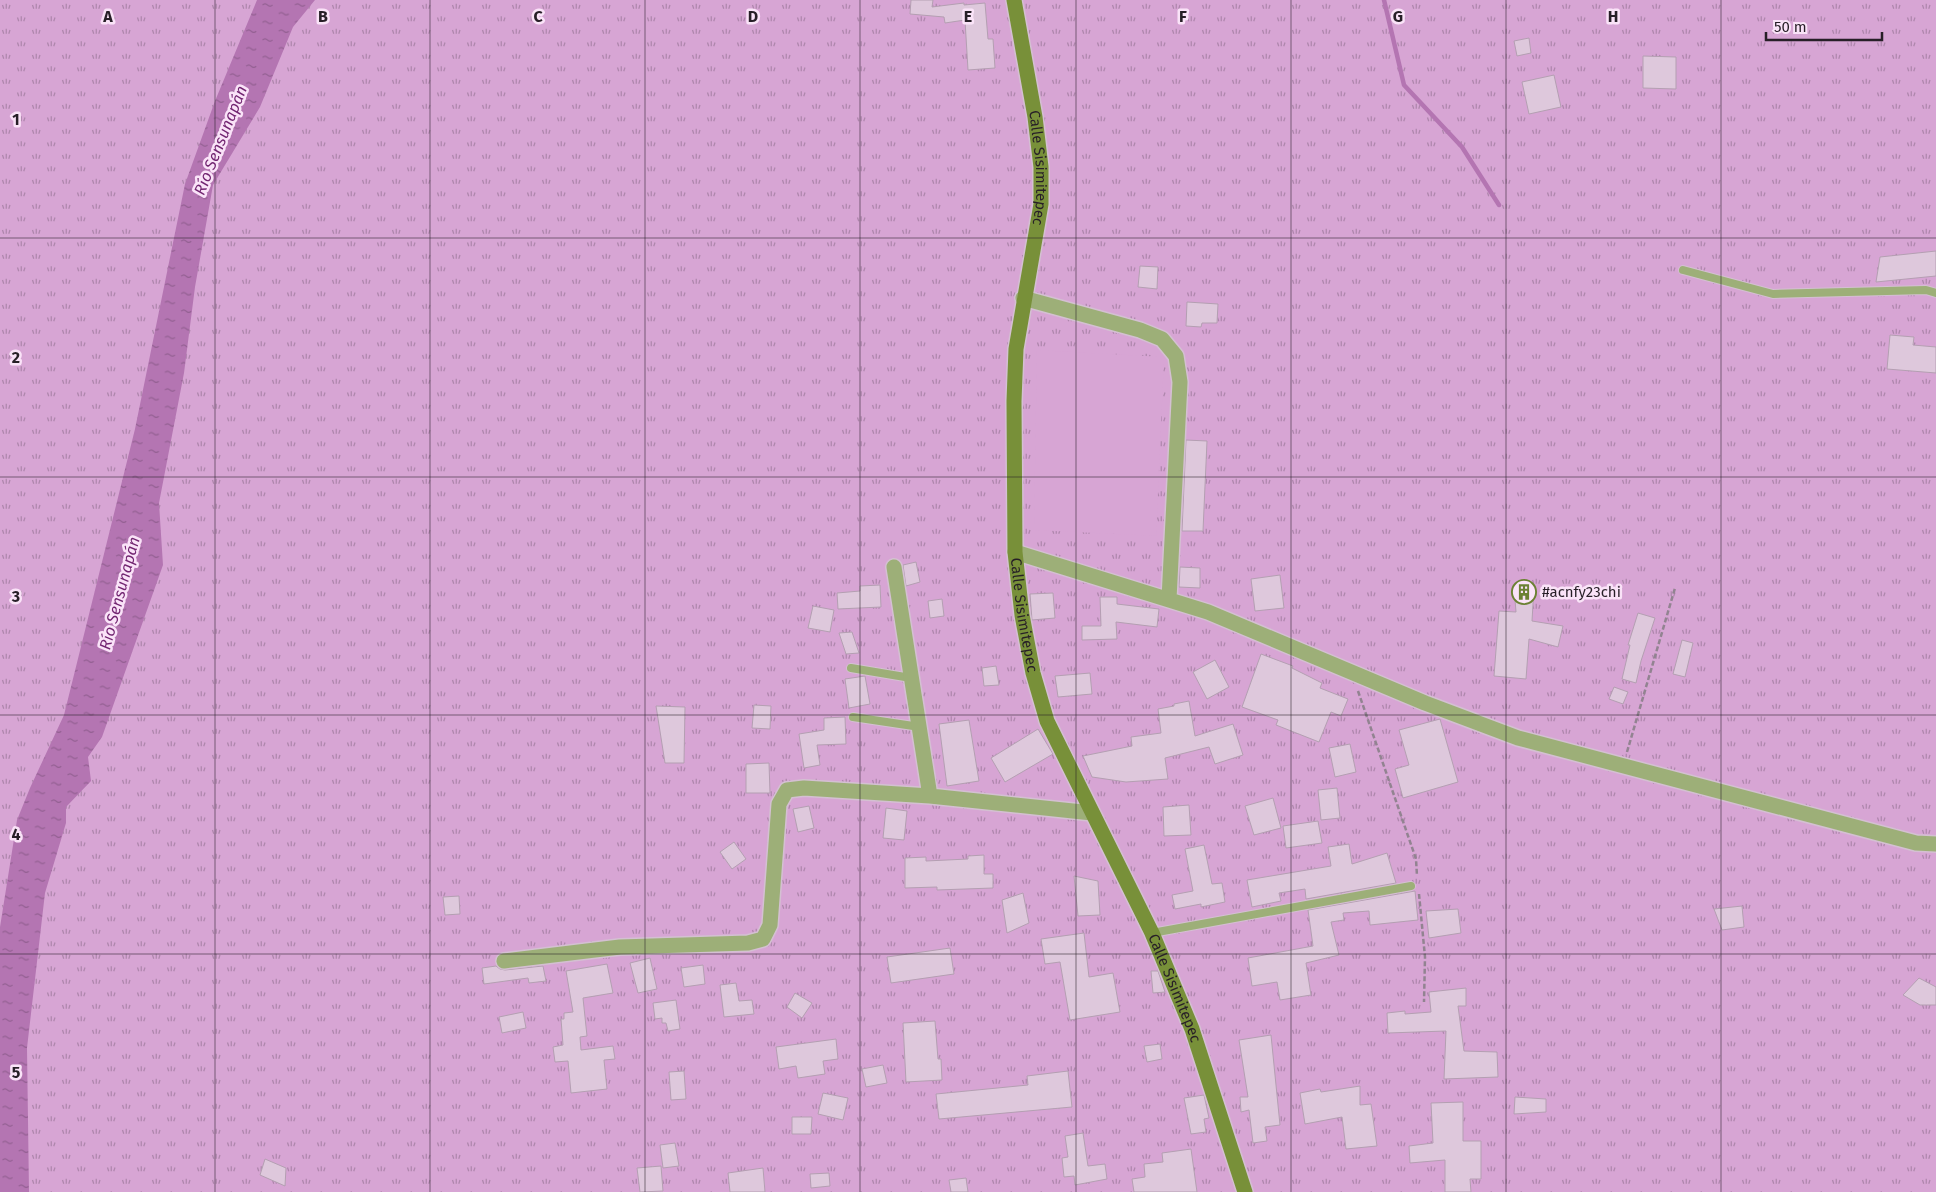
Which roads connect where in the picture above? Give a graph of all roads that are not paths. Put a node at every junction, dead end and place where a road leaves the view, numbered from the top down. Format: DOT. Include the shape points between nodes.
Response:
graph roads {
  1 [pos="1014,0"];
  2 [pos="1683,270"];
  3 [pos="1936,294"];
  4 [pos="1023,298"];
  5 [pos="1014,552"];
  6 [pos="894,568"];
  7 [pos="1169,599"];
  8 [pos="851,668"];
  9 [pos="911,678"];
  10 [pos="853,717"];
  11 [pos="920,727"];
  12 [pos="930,796"];
  13 [pos="1092,813"];
  14 [pos="1936,844"];
  15 [pos="1415,888"];
  16 [pos="1152,933"];
  17 [pos="504,961"];
  18 [pos="1245,1192"];
  1 -- 4 [label="street, Calle Sisimitepec" via="1041,168 1039,213"];
  2 -- 3 [label="lane" via="1773,294 1926,290"];
  4 -- 5 [label="street, Calle Sisimitepec" via="1016,349 1014,401"];
  4 -- 7 [label="street" via="1140,330 1162,339 1176,356 1180,382"];
  5 -- 7 [label="street"];
  5 -- 13 [label="street, Calle Sisimitepec" via="1033,673 1047,721"];
  6 -- 9 [label="street"];
  7 -- 14 [label="street" via="1518,738 1916,843"];
  8 -- 9 [label="lane"];
  9 -- 11 [label="street"];
  10 -- 11 [label="lane"];
  11 -- 12 [label="street"];
  12 -- 13 [label="street"];
  12 -- 17 [label="street" via="804,788 787,790 779,804 770,925 764,939 748,943 620,947"];
  13 -- 16 [label="street, Calle Sisimitepec"];
  15 -- 16 [label="lane"];
  16 -- 18 [label="street, Calle Sisimitepec" via="1192,1029"];
}
